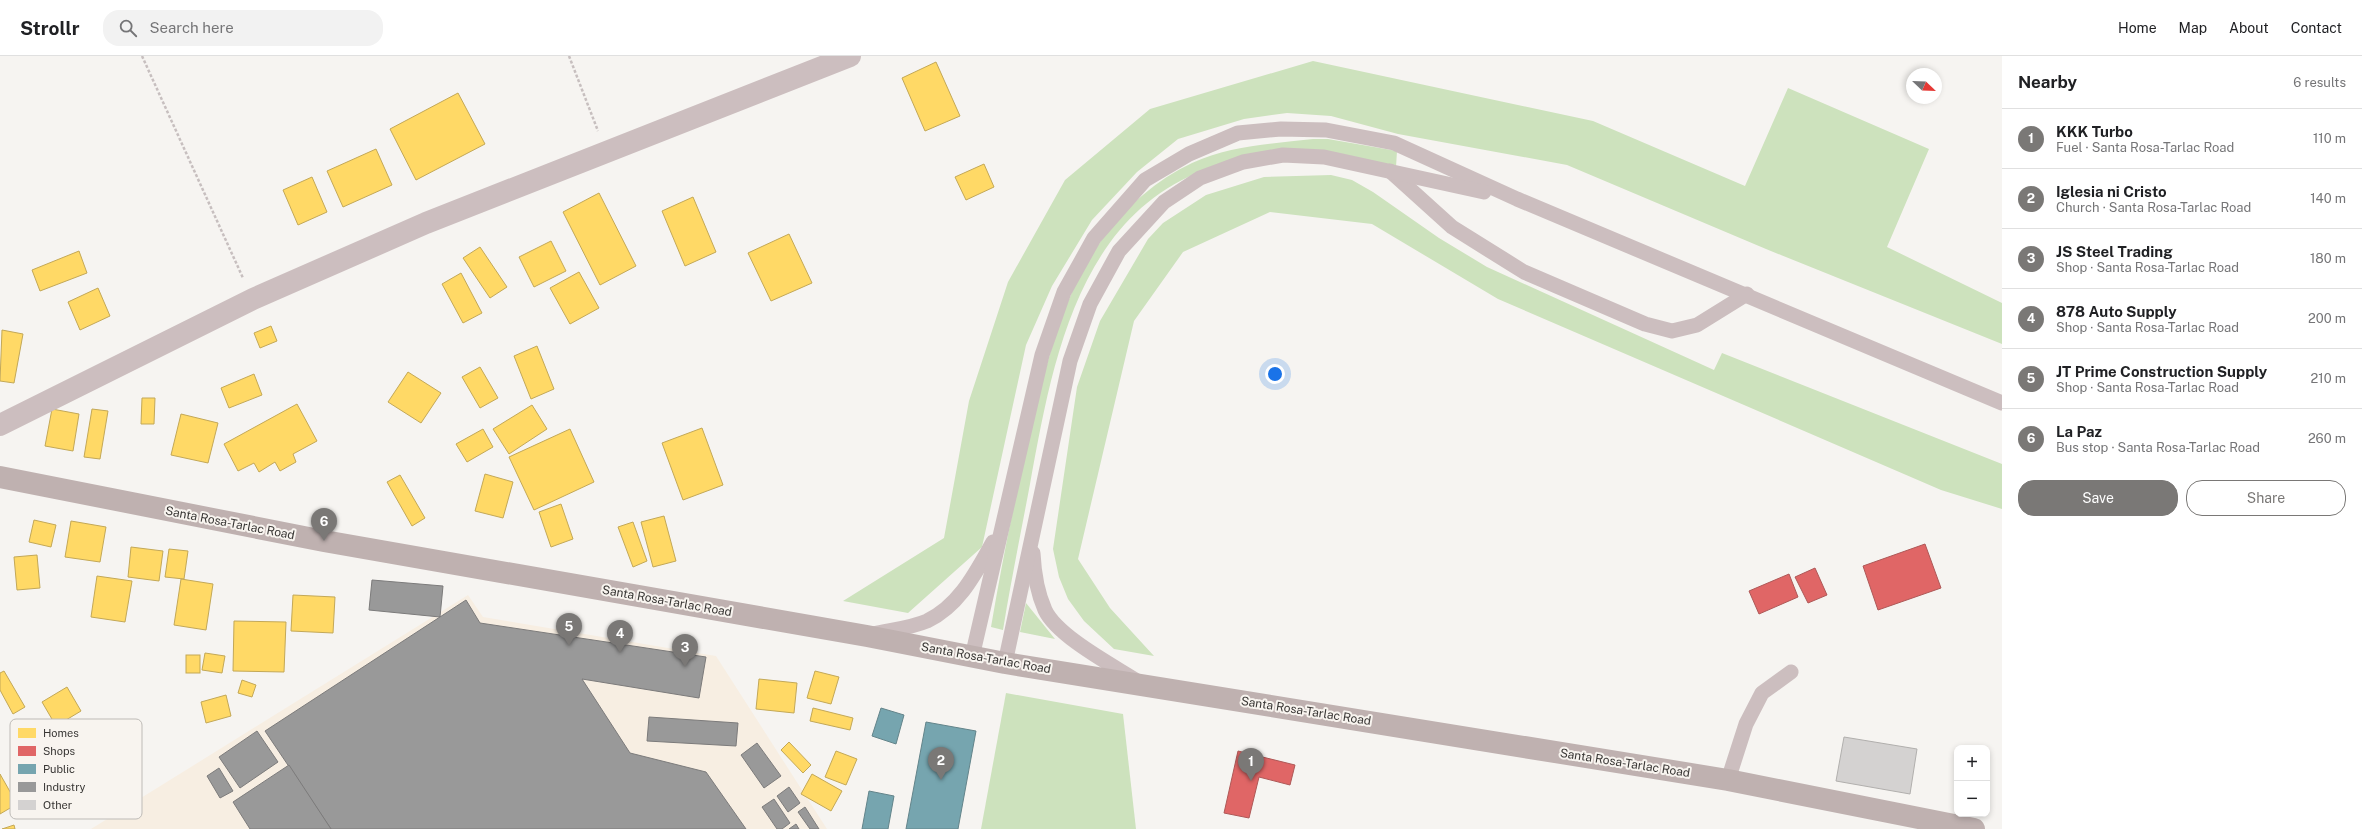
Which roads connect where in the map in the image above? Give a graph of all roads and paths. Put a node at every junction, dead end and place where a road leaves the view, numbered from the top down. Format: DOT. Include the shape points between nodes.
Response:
graph roads {
  1 [pos="142,56"];
  2 [pos="569,56"];
  3 [pos="850,56"];
  4 [pos="606,152"];
  5 [pos="1389,170"];
  6 [pos="1516,199"];
  7 [pos="1747,294"];
  8 [pos="253,299"];
  9 [pos="2002,403"];
  10 [pos="0,425"];
  11 [pos="0,477"];
  12 [pos="1001,529"];
  13 [pos="1032,536"];
  14 [pos="867,636"];
  15 [pos="972,657"];
  16 [pos="1005,663"];
  17 [pos="1791,672"];
  18 [pos="1141,684"];
  19 [pos="1728,780"];
  20 [pos="1974,829"];
  1 -- 8 [label="path"];
  2 -- 4 [label="path"];
  3 -- 4 [label="street"];
  4 -- 8 [label="street" via="426,223"];
  5 -- 6 [label="lane"];
  5 -- 7 [label="lane" via="1452,227 1524,272 1645,324 1672,331 1697,325"];
  5 -- 13 [label="lane" via="1324,157 1283,155 1243,162 1200,178 1164,202 1119,252 1090,304 1070,361"];
  6 -- 7 [label="lane"];
  6 -- 12 [label="lane" via="1394,143 1326,130 1281,129 1238,134 1189,154 1145,180 1094,238 1064,292 1042,355"];
  7 -- 9 [label="lane"];
  8 -- 10 [label="street"];
  11 -- 14 [label="highway, Santa Rosa-Tarlac Road" via="324,541"];
  12 -- 14 [label="lane" via="966,590 946,609 927,621"];
  12 -- 15 [label="lane"];
  13 -- 16 [label="lane"];
  13 -- 18 [label="lane" via="1035,580 1045,611 1066,634"];
  14 -- 15 [label="highway, Santa Rosa-Tarlac Road"];
  15 -- 16 [label="highway, Santa Rosa-Tarlac Road"];
  16 -- 18 [label="highway, Santa Rosa-Tarlac Road"];
  17 -- 19 [label="lane" via="1762,694 1746,724"];
  18 -- 19 [label="highway, Santa Rosa-Tarlac Road"];
  19 -- 20 [label="highway, Santa Rosa-Tarlac Road"];
}
